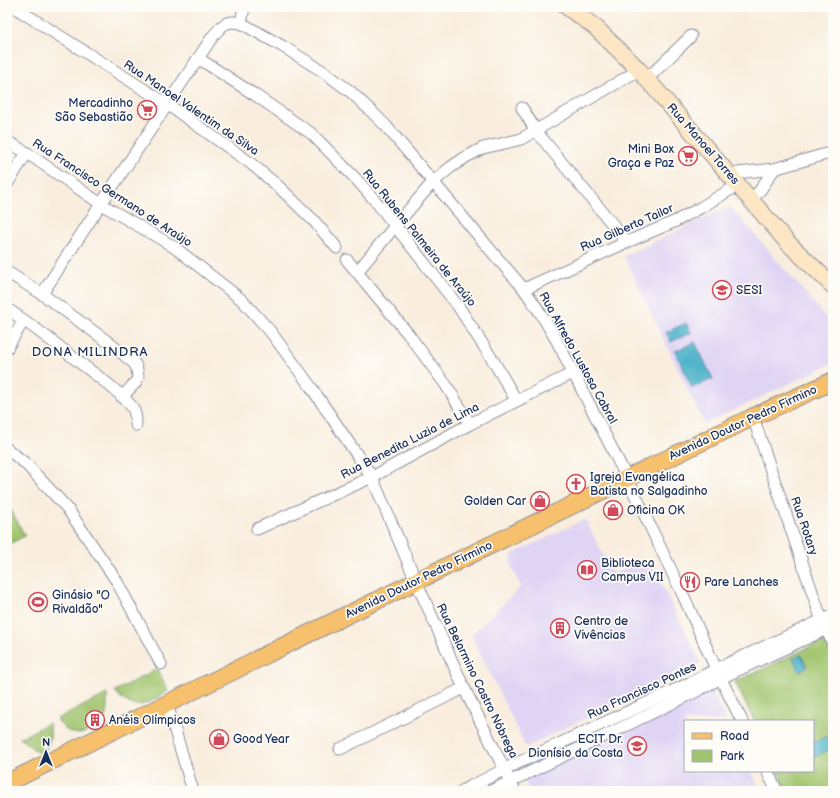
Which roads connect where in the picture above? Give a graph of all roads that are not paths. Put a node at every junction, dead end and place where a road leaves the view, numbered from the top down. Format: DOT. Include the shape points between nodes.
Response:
graph roads {
  1 [pos="14,7"];
  2 [pos="244,7"];
  3 [pos="567,7"];
  4 [pos="241,23"];
  5 [pos="691,36"];
  6 [pos="198,58"];
  7 [pos="643,75"];
  8 [pos="167,104"];
  9 [pos="522,108"];
  10 [pos="536,131"];
  11 [pos="7,141"];
  12 [pos="833,152"];
  13 [pos="27,153"];
  14 [pos="774,169"];
  15 [pos="733,180"];
  16 [pos="433,182"];
  17 [pos="7,184"];
  18 [pos="751,201"];
  19 [pos="101,204"];
  20 [pos="395,226"];
  21 [pos="627,242"];
  22 [pos="337,248"];
  23 [pos="347,260"];
  24 [pos="7,272"];
  25 [pos="357,272"];
  26 [pos="833,286"];
  27 [pos="524,289"];
  28 [pos="42,294"];
  29 [pos="7,309"];
  30 [pos="24,320"];
  31 [pos="7,348"];
  32 [pos="573,373"];
  33 [pos="833,381"];
  34 [pos="122,397"];
  35 [pos="516,400"];
  36 [pos="753,417"];
  37 [pos="470,424"];
  38 [pos="136,425"];
  39 [pos="7,449"];
  40 [pos="372,477"];
  41 [pos="627,478"];
  42 [pos="257,529"];
  43 [pos="416,581"];
  44 [pos="833,615"];
  45 [pos="827,625"];
  46 [pos="833,643"];
  47 [pos="161,664"];
  48 [pos="719,674"];
  49 [pos="464,688"];
  50 [pos="167,704"];
  51 [pos="742,720"];
  52 [pos="340,749"];
  53 [pos="505,769"];
  54 [pos="768,772"];
  55 [pos="7,783"];
  56 [pos="513,786"];
  57 [pos="193,791"];
  58 [pos="462,791"];
  59 [pos="491,791"];
  60 [pos="777,791"];
  1 -- 8 [label="street, Rua Manoel Valentim da Silva"];
  2 -- 4 [label="street"];
  3 -- 7 [label="main road, Rua Manoel Torres" via="595,27"];
  4 -- 6 [label="street, Rua Alfredo Lustosa Cabral" via="233,22 222,26"];
  4 -- 16 [label="street, Rua Alfredo Lustosa Cabral" via="324,72 351,92 386,126"];
  5 -- 7 [label="street"];
  6 -- 8 [label="street"];
  6 -- 20 [label="street, Rua Rubens Palmeira de Araújo" via="312,134 357,180"];
  7 -- 10 [label="street"];
  7 -- 15 [label="main road, Rua Manoel Torres"];
  8 -- 19 [label="street"];
  8 -- 22 [label="street, Rua Manoel Valentim da Silva" via="249,162 278,186"];
  9 -- 10 [label="street"];
  10 -- 16 [label="street" via="521,139 482,148 461,160"];
  10 -- 21 [label="street"];
  11 -- 13 [label="street, Rua Francisco Germano de Araújo"];
  12 -- 14 [label="street"];
  13 -- 17 [label="street"];
  13 -- 19 [label="street, Rua Francisco Germano de Araújo"];
  14 -- 15 [label="street"];
  14 -- 18 [label="street"];
  15 -- 18 [label="main road, Rua Manoel Torres"];
  15 -- 21 [label="street, Rua Gilberto Tailor" via="700,208"];
  16 -- 20 [label="street"];
  16 -- 27 [label="street, Rua Alfredo Lustosa Cabral"];
  18 -- 26 [label="main road, Rua Manoel Torres" via="788,243"];
  19 -- 28 [label="street"];
  19 -- 40 [label="street, Rua Francisco Germano de Araújo" via="171,245 242,300 270,331 302,374"];
  20 -- 25 [label="street"];
  20 -- 35 [label="street, Rua Rubens Palmeira de Araújo" via="458,306"];
  21 -- 27 [label="street, Rua Gilberto Tailor"];
  23 -- 25 [label="street"];
  24 -- 28 [label="street"];
  25 -- 37 [label="street" via="409,335 446,385"];
  27 -- 32 [label="street, Rua Alfredo Lustosa Cabral" via="541,314"];
  28 -- 34 [label="street" via="135,364 138,377"];
  29 -- 30 [label="street"];
  30 -- 31 [label="street"];
  30 -- 34 [label="street"];
  32 -- 35 [label="street, Rua Benedita Luzia de Lima"];
  32 -- 41 [label="street, Rua Alfredo Lustosa Cabral"];
  33 -- 36 [label="main road, Avenida Doutor Pedro Firmino"];
  34 -- 38 [label="street" via="133,409"];
  35 -- 37 [label="street, Rua Benedita Luzia de Lima"];
  36 -- 41 [label="main road, Avenida Doutor Pedro Firmino"];
  36 -- 45 [label="street, Rua Rotary"];
  37 -- 40 [label="street, Rua Benedita Luzia de Lima"];
  39 -- 47 [label="street" via="25,463 67,508 116,580"];
  40 -- 42 [label="street, Rua Benedita Luzia de Lima"];
  40 -- 43 [label="street, Rua Francisco Germano de Araújo"];
  41 -- 43 [label="main road, Avenida Doutor Pedro Firmino"];
  41 -- 48 [label="street, Rua Alfredo Lustosa Cabral"];
  43 -- 49 [label="street, Rua Belarmino Castro Nóbrega"];
  43 -- 50 [label="main road, Avenida Doutor Pedro Firmino"];
  44 -- 45 [label="street, Rua Francisco Pontes"];
  45 -- 46 [label="street, Rua Rotary"];
  45 -- 48 [label="street, Rua Francisco Pontes"];
  48 -- 51 [label="street, Rua Alfredo Lustosa Cabral"];
  48 -- 53 [label="street, Rua Francisco Pontes" via="692,682"];
  48 -- 56 [label="street, Rua Francisco Pontes" via="697,691"];
  49 -- 52 [label="street"];
  49 -- 53 [label="street, Rua Belarmino Castro Nóbrega"];
  50 -- 55 [label="main road, Avenida Doutor Pedro Firmino"];
  50 -- 57 [label="street"];
  53 -- 56 [label="street, Rua Belarmino Castro Nóbrega"];
  53 -- 58 [label="street, Rua Francisco Pontes"];
  54 -- 60 [label="street"];
  56 -- 59 [label="street, Rua Francisco Pontes"];
}
